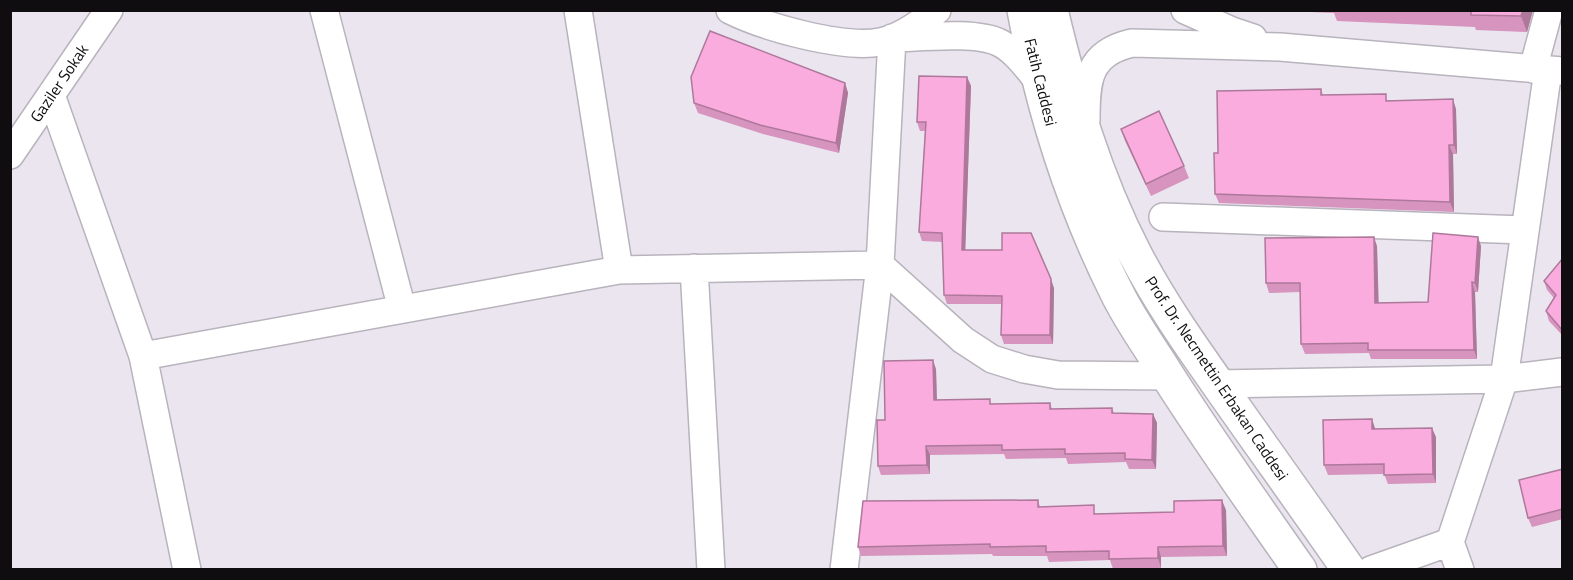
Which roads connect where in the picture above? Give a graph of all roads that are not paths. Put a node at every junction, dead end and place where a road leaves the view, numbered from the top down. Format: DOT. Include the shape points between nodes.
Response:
graph roads {
  1 [pos="109,10"];
  2 [pos="324,10"];
  3 [pos="578,10"];
  4 [pos="730,10"];
  5 [pos="937,10"];
  6 [pos="1024,10"];
  7 [pos="1051,10"];
  8 [pos="1185,10"];
  9 [pos="1550,10"];
  10 [pos="892,38"];
  11 [pos="1280,47"];
  12 [pos="1548,70"];
  13 [pos="1040,83"];
  14 [pos="51,95"];
  15 [pos="1074,148"];
  16 [pos="10,155"];
  17 [pos="1163,217"];
  18 [pos="1524,230"];
  19 [pos="880,265"];
  20 [pos="694,268"];
  21 [pos="620,270"];
  22 [pos="402,309"];
  23 [pos="143,356"];
  24 [pos="1563,372"];
  25 [pos="1168,376"];
  26 [pos="1504,379"];
  27 [pos="1218,384"];
  28 [pos="1450,542"];
  29 [pos="1291,567"];
  30 [pos="187,570"];
  31 [pos="711,570"];
  32 [pos="844,570"];
  33 [pos="1349,570"];
  34 [pos="1371,570"];
  35 [pos="1460,570"];
  1 -- 14 [label="street, Gaziler Sokak"];
  2 -- 22 [label="street"];
  3 -- 21 [label="street"];
  4 -- 10 [label="street" via="755,22 842,42"];
  5 -- 10 [label="street"];
  6 -- 13 [label="main road, Fatih Caddesi"];
  7 -- 15 [label="main road, Fatih Caddesi" via="1070,87"];
  8 -- 11 [label="street" via="1232,32"];
  9 -- 12 [label="street"];
  10 -- 13 [label="street" via="991,39 1008,48"];
  10 -- 19 [label="street"];
  11 -- 12 [label="street"];
  11 -- 15 [label="street" via="1146,41 1112,49 1095,64 1089,77 1086,108"];
  12 -- 18 [label="street"];
  13 -- 15 [label="main road, Fatih Caddesi"];
  14 -- 16 [label="street, Gaziler Sokak"];
  14 -- 23 [label="street"];
  15 -- 25 [label="main road" via="1098,251 1117,293"];
  15 -- 27 [label="main road, Prof. Dr. Necmettin Erbakan Caddesi" via="1114,210 1150,282"];
  17 -- 18 [label="street"];
  18 -- 26 [label="street"];
  19 -- 20 [label="street"];
  19 -- 25 [label="street" via="963,340 992,359 1058,375"];
  19 -- 32 [label="street"];
  20 -- 21 [label="street"];
  20 -- 31 [label="street"];
  21 -- 22 [label="street"];
  22 -- 23 [label="street"];
  23 -- 30 [label="street"];
  24 -- 26 [label="street"];
  25 -- 29 [label="main road"];
  26 -- 27 [label="street"];
  26 -- 28 [label="street"];
  27 -- 33 [label="main road, Prof. Dr. Necmettin Erbakan Caddesi"];
  28 -- 34 [label="street"];
  28 -- 35 [label="street"];
}
